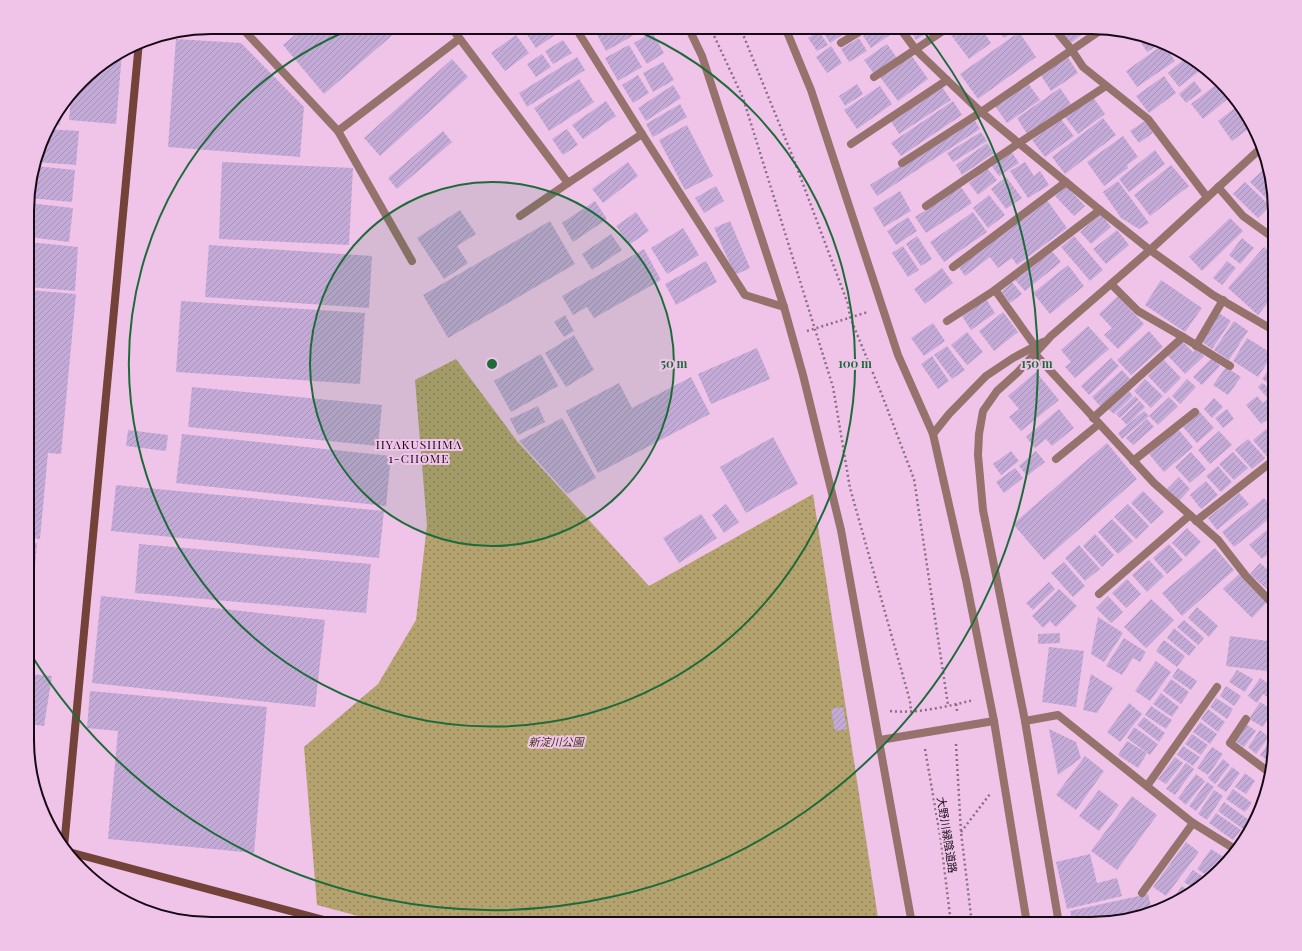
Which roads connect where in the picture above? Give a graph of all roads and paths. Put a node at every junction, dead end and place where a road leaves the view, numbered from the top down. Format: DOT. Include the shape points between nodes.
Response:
graph roads {
  1 [pos="248,34"];
  2 [pos="455,34"];
  3 [pos="579,34"];
  4 [pos="691,34"];
  5 [pos="743,34"];
  6 [pos="788,34"];
  7 [pos="856,34"];
  8 [pos="904,34"];
  9 [pos="939,34"];
  10 [pos="1059,34"];
  11 [pos="1095,34"];
  12 [pos="459,40"];
  13 [pos="841,43"];
  14 [pos="138,49"];
  15 [pos="1071,49"];
  16 [pos="916,50"];
  17 [pos="874,77"];
  18 [pos="946,80"];
  19 [pos="1106,86"];
  20 [pos="981,112"];
  21 [pos="338,131"];
  22 [pos="642,134"];
  23 [pos="1019,143"];
  24 [pos="851,144"];
  25 [pos="1258,151"];
  26 [pos="902,163"];
  27 [pos="568,182"];
  28 [pos="1066,182"];
  29 [pos="1218,187"];
  30 [pos="1207,197"];
  31 [pos="926,206"];
  32 [pos="1100,210"];
  33 [pos="520,216"];
  34 [pos="1268,234"];
  35 [pos="1150,250"];
  36 [pos="412,261"];
  37 [pos="953,267"];
  38 [pos="1111,284"];
  39 [pos="995,290"];
  40 [pos="1223,300"];
  41 [pos="784,307"];
  42 [pos="872,311"];
  43 [pos="850,317"];
  44 [pos="946,321"];
  45 [pos="1268,327"];
  46 [pos="802,332"];
  47 [pos="1183,337"];
  48 [pos="1196,346"];
  49 [pos="1035,350"];
  50 [pos="1230,366"];
  51 [pos="1195,412"];
  52 [pos="1093,418"];
  53 [pos="1099,424"];
  54 [pos="934,434"];
  55 [pos="1056,459"];
  56 [pos="1133,461"];
  57 [pos="1268,464"];
  58 [pos="1193,518"];
  59 [pos="1099,594"];
  60 [pos="1268,599"];
  61 [pos="1217,687"];
  62 [pos="976,699"];
  63 [pos="948,705"];
  64 [pos="890,711"];
  65 [pos="1246,719"];
  66 [pos="994,721"];
  67 [pos="1024,721"];
  68 [pos="880,740"];
  69 [pos="956,743"];
  70 [pos="924,748"];
  71 [pos="1265,770"];
  72 [pos="1003,776"];
  73 [pos="1147,786"];
  74 [pos="1193,824"];
  75 [pos="961,832"];
  76 [pos="65,840"];
  77 [pos="1232,848"];
  78 [pos="75,854"];
  79 [pos="1142,893"];
  80 [pos="313,917"];
  81 [pos="911,917"];
  82 [pos="950,917"];
  83 [pos="971,917"];
  84 [pos="1026,917"];
  85 [pos="1058,917"];
  1 -- 21 [label="street"];
  2 -- 12 [label="street"];
  3 -- 22 [label="street"];
  4 -- 41 [label="street" via="702,56"];
  5 -- 43 [label="path" via="794,160 848,304"];
  6 -- 54 [label="street" via="811,90 898,355"];
  7 -- 13 [label="street"];
  8 -- 16 [label="street"];
  9 -- 16 [label="street"];
  10 -- 15 [label="street"];
  11 -- 15 [label="street"];
  12 -- 21 [label="street"];
  12 -- 27 [label="street"];
  14 -- 76 [label="street"];
  15 -- 19 [label="street" via="1083,67"];
  15 -- 20 [label="street"];
  16 -- 17 [label="street"];
  16 -- 18 [label="street"];
  18 -- 20 [label="street"];
  18 -- 24 [label="street"];
  19 -- 23 [label="street"];
  19 -- 30 [label="street" via="1148,119"];
  20 -- 23 [label="street"];
  20 -- 26 [label="street"];
  21 -- 36 [label="street"];
  22 -- 27 [label="street"];
  22 -- 41 [label="street" via="745,295"];
  23 -- 28 [label="street"];
  23 -- 31 [label="street"];
  25 -- 29 [label="street"];
  27 -- 33 [label="street"];
  28 -- 32 [label="street"];
  28 -- 37 [label="street"];
  29 -- 30 [label="street"];
  29 -- 34 [label="street" via="1243,216"];
  30 -- 35 [label="street"];
  32 -- 35 [label="street"];
  32 -- 39 [label="street"];
  35 -- 38 [label="street"];
  35 -- 40 [label="street"];
  38 -- 47 [label="street" via="1138,311"];
  38 -- 49 [label="street"];
  39 -- 44 [label="street"];
  39 -- 49 [label="street"];
  40 -- 45 [label="street"];
  40 -- 48 [label="street"];
  41 -- 68 [label="street" via="841,530"];
  42 -- 43 [label="path"];
  43 -- 46 [label="path"];
  43 -- 63 [label="path" via="914,479"];
  47 -- 48 [label="street"];
  47 -- 52 [label="street"];
  48 -- 50 [label="street"];
  49 -- 52 [label="street"];
  49 -- 54 [label="street" via="1013,358 986,376 949,414"];
  49 -- 67 [label="street" via="997,391 983,411 978,455 984,510"];
  51 -- 56 [label="street"];
  52 -- 53 [label="street"];
  53 -- 55 [label="street"];
  53 -- 56 [label="street"];
  54 -- 66 [label="street"];
  56 -- 58 [label="street"];
  57 -- 58 [label="street"];
  58 -- 59 [label="street"];
  58 -- 60 [label="street" via="1218,540 1246,576"];
  61 -- 73 [label="street"];
  62 -- 63 [label="path"];
  63 -- 64 [label="path" via="904,712"];
  65 -- 71 [label="street" via="1230,743"];
  66 -- 68 [label="street"];
  66 -- 72 [label="street"];
  67 -- 73 [label="street" via="1058,715"];
  67 -- 85 [label="street"];
  68 -- 81 [label="street"];
  69 -- 75 [label="path"];
  70 -- 82 [label="path, 大野川緑陰道路" via="941,841"];
  72 -- 75 [label="path"];
  72 -- 84 [label="street"];
  73 -- 74 [label="street"];
  74 -- 77 [label="street"];
  74 -- 79 [label="street"];
  75 -- 83 [label="path"];
  78 -- 80 [label="street"];
}
